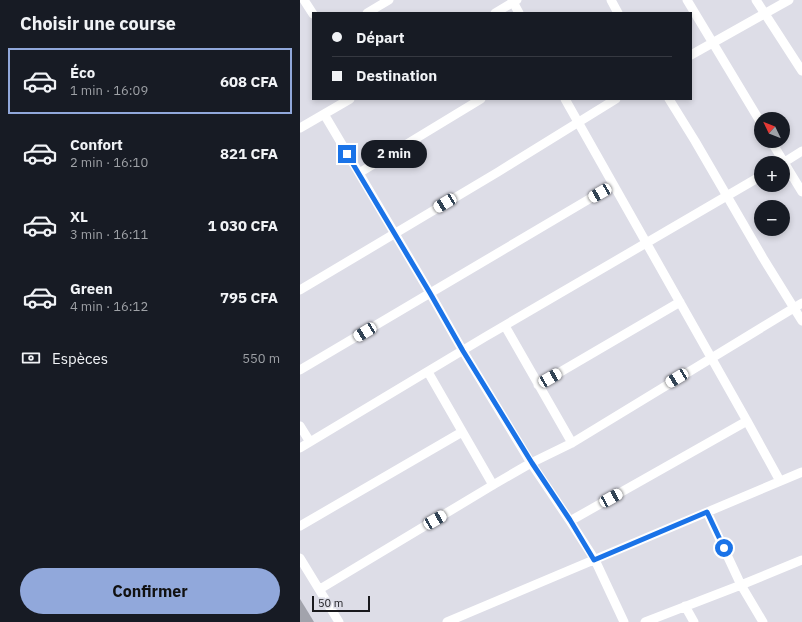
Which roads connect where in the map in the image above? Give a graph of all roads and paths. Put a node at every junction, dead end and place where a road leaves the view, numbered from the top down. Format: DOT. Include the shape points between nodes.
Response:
graph roads {
  1 [pos="304,0"];
  2 [pos="389,0"];
  3 [pos="611,0"];
  4 [pos="687,0"];
  5 [pos="756,0"];
  6 [pos="789,0"];
  7 [pos="514,1"];
  8 [pos="312,12"];
  9 [pos="369,12"];
  10 [pos="497,12"];
  11 [pos="519,12"];
  12 [pos="617,12"];
  13 [pos="765,14"];
  14 [pos="713,43"];
  15 [pos="692,54"];
  16 [pos="802,71"];
  17 [pos="348,100"];
  18 [pos="479,100"];
  19 [pos="566,100"];
  20 [pos="614,100"];
  21 [pos="670,100"];
  22 [pos="754,112"];
  23 [pos="324,114"];
  24 [pos="578,123"];
  25 [pos="300,128"];
  26 [pos="802,151"];
  27 [pos="790,159"];
  28 [pos="359,173"];
  29 [pos="790,174"];
  30 [pos="754,180"];
  31 [pos="613,185"];
  32 [pos="802,192"];
  33 [pos="726,196"];
  34 [pos="395,234"];
  35 [pos="647,243"];
  36 [pos="300,290"];
  37 [pos="430,293"];
  38 [pos="680,302"];
  39 [pos="798,306"];
  40 [pos="802,321"];
  41 [pos="505,326"];
  42 [pos="463,351"];
  43 [pos="711,357"];
  44 [pos="300,370"];
  45 [pos="428,372"];
  46 [pos="538,385"];
  47 [pos="747,421"];
  48 [pos="300,426"];
  49 [pos="462,432"];
  50 [pos="310,442"];
  51 [pos="572,443"];
  52 [pos="300,448"];
  53 [pos="532,463"];
  54 [pos="802,472"];
  55 [pos="780,482"];
  56 [pos="493,486"];
  57 [pos="707,512"];
  58 [pos="570,520"];
  59 [pos="300,526"];
  60 [pos="300,558"];
  61 [pos="594,560"];
  62 [pos="802,560"];
  63 [pos="741,585"];
  64 [pos="320,589"];
  65 [pos="685,606"];
  66 [pos="339,622"];
  67 [pos="447,622"];
  68 [pos="624,622"];
  69 [pos="645,622"];
  70 [pos="694,622"];
  71 [pos="763,622"];
  1 -- 8 [label="street"];
  2 -- 9 [label="street"];
  3 -- 12 [label="street"];
  4 -- 14 [label="street"];
  5 -- 13 [label="street"];
  6 -- 13 [label="street"];
  7 -- 10 [label="street"];
  7 -- 11 [label="street"];
  13 -- 14 [label="street"];
  13 -- 16 [label="street"];
  14 -- 15 [label="street"];
  14 -- 22 [label="street"];
  17 -- 23 [label="street"];
  18 -- 28 [label="street"];
  19 -- 24 [label="street"];
  20 -- 24 [label="street"];
  21 -- 33 [label="street"];
  23 -- 25 [label="street"];
  23 -- 28 [label="street"];
  24 -- 31 [label="street"];
  24 -- 34 [label="street"];
  26 -- 27 [label="street"];
  28 -- 34 [label="street"];
  29 -- 32 [label="street"];
  30 -- 33 [label="street"];
  31 -- 35 [label="street"];
  31 -- 37 [label="street"];
  33 -- 35 [label="street"];
  33 -- 39 [label="street"];
  34 -- 36 [label="street"];
  34 -- 37 [label="street"];
  35 -- 38 [label="street"];
  35 -- 41 [label="street"];
  37 -- 42 [label="street"];
  37 -- 44 [label="street"];
  38 -- 43 [label="street"];
  38 -- 46 [label="street"];
  39 -- 40 [label="street"];
  39 -- 43 [label="street"];
  41 -- 42 [label="street"];
  41 -- 46 [label="street"];
  42 -- 45 [label="street"];
  42 -- 53 [label="street"];
  43 -- 47 [label="street"];
  43 -- 51 [label="street"];
  45 -- 49 [label="street"];
  45 -- 50 [label="street"];
  46 -- 51 [label="street"];
  47 -- 55 [label="street"];
  47 -- 58 [label="street"];
  48 -- 50 [label="street"];
  49 -- 56 [label="street"];
  49 -- 59 [label="street"];
  50 -- 52 [label="street"];
  51 -- 53 [label="street"];
  53 -- 56 [label="street"];
  53 -- 58 [label="street"];
  54 -- 55 [label="street"];
  55 -- 57 [label="street"];
  56 -- 64 [label="street"];
  57 -- 61 [label="street"];
  57 -- 63 [label="street"];
  58 -- 61 [label="street"];
  60 -- 64 [label="street"];
  61 -- 67 [label="street"];
  61 -- 68 [label="street"];
  62 -- 63 [label="street"];
  63 -- 65 [label="street"];
  63 -- 71 [label="street"];
  64 -- 66 [label="street"];
  65 -- 69 [label="street"];
  65 -- 70 [label="street"];
}
